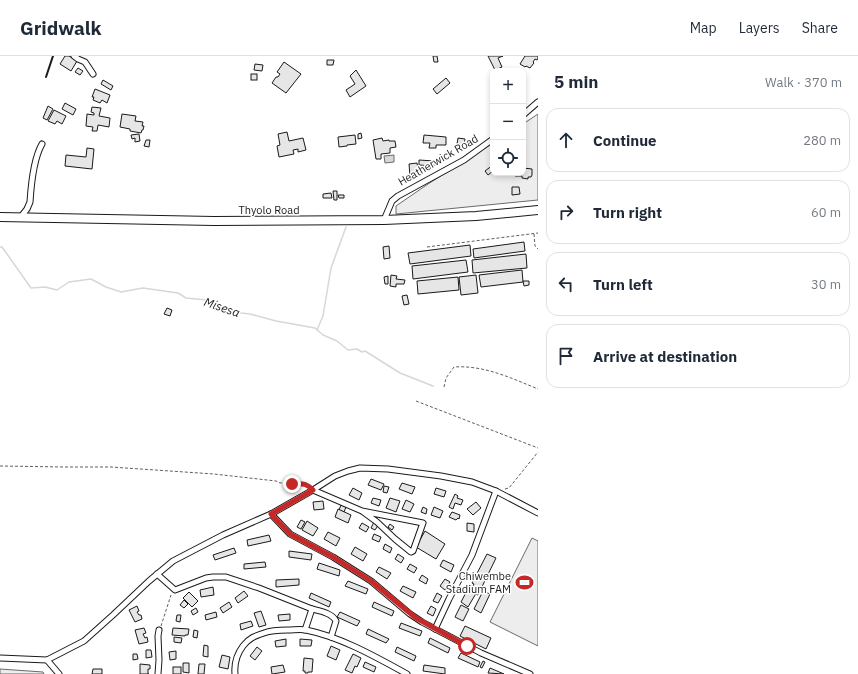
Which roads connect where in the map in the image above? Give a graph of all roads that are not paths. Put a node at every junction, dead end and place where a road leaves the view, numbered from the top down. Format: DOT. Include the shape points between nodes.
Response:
graph roads {
  1 [pos="74,56"];
  2 [pos="93,74"];
  3 [pos="538,102"];
  4 [pos="526,112"];
  5 [pos="492,140"];
  6 [pos="42,144"];
  7 [pos="538,210"];
  8 [pos="0,217"];
  9 [pos="20,218"];
  10 [pos="384,220"];
  11 [pos="313,490"];
  12 [pos="496,491"];
  13 [pos="362,511"];
  14 [pos="538,513"];
  15 [pos="271,514"];
  16 [pos="157,574"];
  17 [pos="312,609"];
  18 [pos="436,629"];
  19 [pos="159,630"];
  20 [pos="305,630"];
  21 [pos="331,636"];
  22 [pos="0,658"];
  23 [pos="47,660"];
  24 [pos="59,674"];
  25 [pos="158,674"];
  26 [pos="235,674"];
  27 [pos="407,674"];
  28 [pos="530,674"];
  1 -- 2 [label="street" via="85,62"];
  3 -- 4 [label="street"];
  5 -- 10 [label="street, Heatherwick Road" via="464,160 398,196 392,201"];
  6 -- 9 [label="street" via="37,157 30,202"];
  7 -- 10 [label="highway, Thyolo Road"];
  8 -- 9 [label="highway, Thyolo Road"];
  9 -- 10 [label="highway, Thyolo Road"];
  11 -- 12 [label="street" via="348,471 376,468 441,476 472,482"];
  11 -- 13 [label="street"];
  11 -- 15 [label="street"];
  12 -- 14 [label="street"];
  12 -- 18 [label="street" via="472,554"];
  13 -- 13 [label="street" via="411,552 413,551 422,523"];
  15 -- 16 [label="street" via="199,547"];
  15 -- 18 [label="street" via="290,534 365,577 416,618"];
  16 -- 17 [label="street" via="174,590 206,578 226,577"];
  16 -- 23 [label="street" via="84,641"];
  17 -- 20 [label="street"];
  17 -- 21 [label="street" via="335,619"];
  18 -- 28 [label="street" via="481,653"];
  19 -- 25 [label="street"];
  20 -- 21 [label="street"];
  20 -- 26 [label="street" via="272,630 250,639 238,654 234,666"];
  21 -- 27 [label="street"];
  22 -- 23 [label="street"];
  23 -- 24 [label="street"];
}
